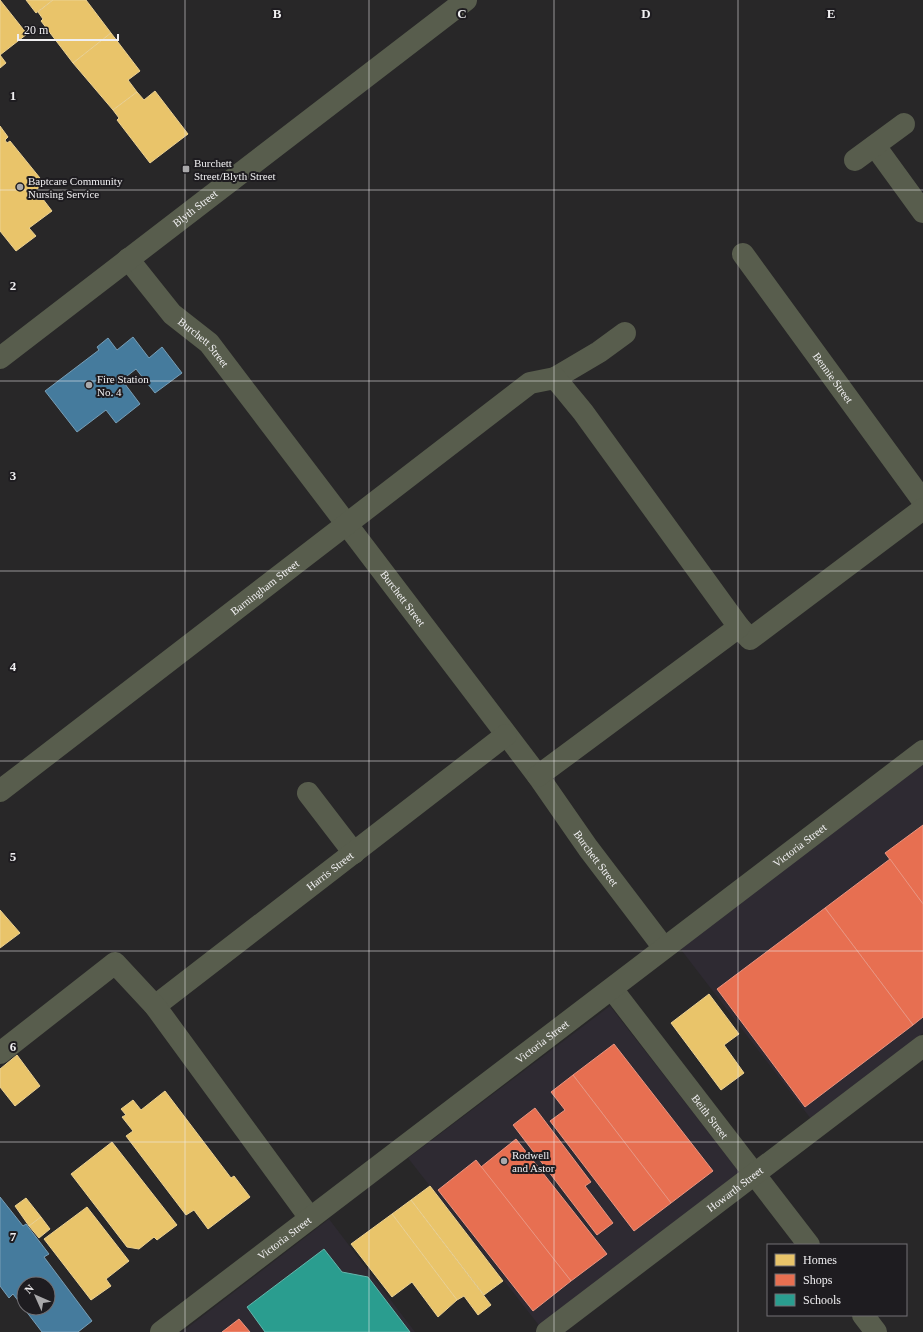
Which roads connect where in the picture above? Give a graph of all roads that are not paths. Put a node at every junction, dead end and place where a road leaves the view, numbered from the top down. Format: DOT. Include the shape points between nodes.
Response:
graph roads {
  1 [pos="466,0"];
  2 [pos="904,124"];
  3 [pos="875,146"];
  4 [pos="856,160"];
  5 [pos="923,212"];
  6 [pos="743,254"];
  7 [pos="128,259"];
  8 [pos="625,333"];
  9 [pos="0,358"];
  10 [pos="555,378"];
  11 [pos="923,501"];
  12 [pos="923,509"];
  13 [pos="348,524"];
  14 [pos="739,627"];
  15 [pos="506,735"];
  16 [pos="923,751"];
  17 [pos="538,776"];
  18 [pos="0,791"];
  19 [pos="308,794"];
  20 [pos="354,853"];
  21 [pos="664,948"];
  22 [pos="612,988"];
  23 [pos="155,1006"];
  24 [pos="923,1046"];
  25 [pos="0,1053"];
  26 [pos="754,1173"];
  27 [pos="310,1218"];
  28 [pos="808,1244"];
  29 [pos="864,1316"];
  30 [pos="161,1332"];
  31 [pos="547,1332"];
  32 [pos="876,1332"];
  1 -- 7 [label="street, Blyth Street"];
  2 -- 3 [label="street"];
  3 -- 4 [label="street"];
  3 -- 5 [label="street"];
  6 -- 11 [label="street, Bennie Street"];
  7 -- 9 [label="street, Blyth Street"];
  7 -- 13 [label="street, Burchett Street" via="172,314 209,343"];
  8 -- 10 [label="street"];
  10 -- 13 [label="street, Barningham Street" via="530,383"];
  10 -- 14 [label="street" via="583,412"];
  12 -- 14 [label="street" via="750,639"];
  13 -- 15 [label="street, Burchett Street"];
  13 -- 18 [label="street, Barningham Street"];
  14 -- 17 [label="street"];
  15 -- 17 [label="street, Burchett Street"];
  15 -- 20 [label="street, Harris Street"];
  16 -- 21 [label="street, Victoria Street"];
  17 -- 21 [label="street, Burchett Street" via="588,848"];
  19 -- 20 [label="street"];
  20 -- 23 [label="street, Harris Street"];
  21 -- 22 [label="street, Victoria Street"];
  22 -- 26 [label="street, Beith Street"];
  22 -- 27 [label="street, Victoria Street"];
  23 -- 25 [label="street" via="115,963"];
  23 -- 27 [label="street"];
  24 -- 26 [label="street, Howarth Street"];
  26 -- 28 [label="street, Beith Street"];
  26 -- 31 [label="street, Howarth Street"];
  27 -- 30 [label="street, Victoria Street"];
  29 -- 32 [label="street"];
}
